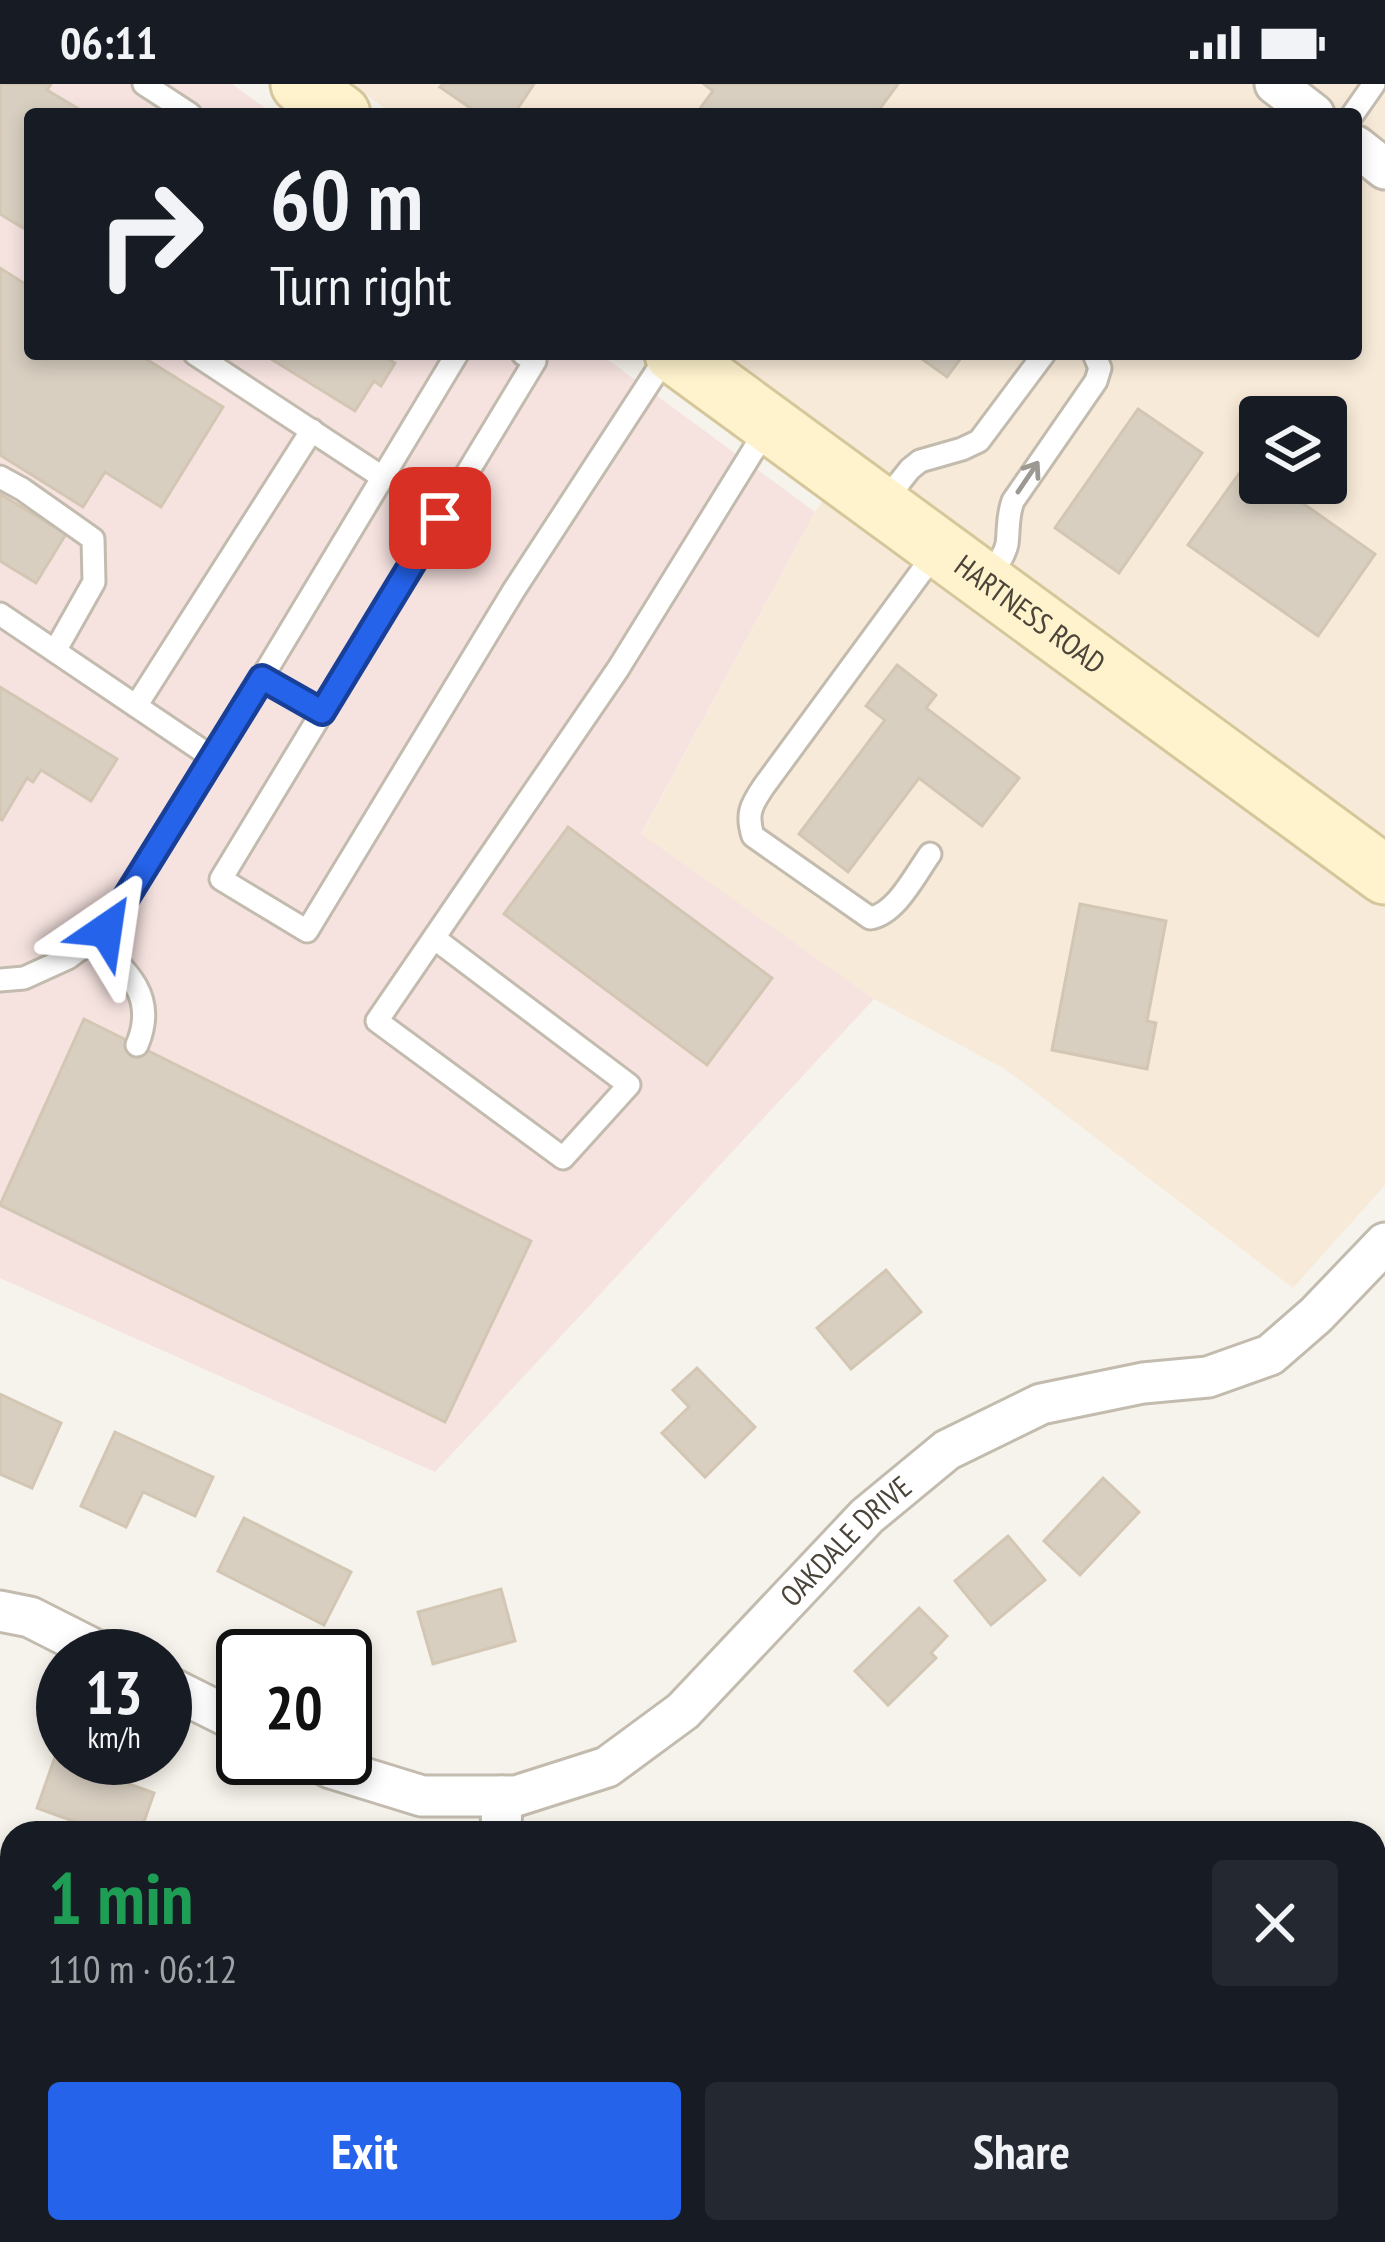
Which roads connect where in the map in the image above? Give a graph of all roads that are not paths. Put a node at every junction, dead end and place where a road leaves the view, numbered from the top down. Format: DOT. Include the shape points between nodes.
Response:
graph roads {
  1 [pos="143,84"];
  2 [pos="1275,84"];
  3 [pos="181,108"];
  4 [pos="1306,108"];
  5 [pos="204,360"];
  6 [pos="453,360"];
  7 [pos="532,360"];
  8 [pos="667,360"];
  9 [pos="679,360"];
  10 [pos="1040,360"];
  11 [pos="1097,360"];
  12 [pos="769,425"];
  13 [pos="312,430"];
  14 [pos="0,477"];
  15 [pos="382,477"];
  16 [pos="881,506"];
  17 [pos="938,549"];
  18 [pos="985,582"];
  19 [pos="0,614"];
  20 [pos="55,651"];
  21 [pos="262,678"];
  22 [pos="136,706"];
  23 [pos="322,712"];
  24 [pos="213,758"];
  25 [pos="930,854"];
  26 [pos="1385,874"];
  27 [pos="434,938"];
  28 [pos="92,940"];
  29 [pos="0,980"];
  30 [pos="137,1045"];
  31 [pos="1385,1243"];
  32 [pos="0,1611"];
  33 [pos="54,1629"];
  34 [pos="372,1780"];
  35 [pos="502,1815"];
  1 -- 3 [label="lane"];
  2 -- 4 [label="street"];
  5 -- 13 [label="lane"];
  6 -- 15 [label="lane"];
  7 -- 23 [label="lane"];
  8 -- 23 [label="lane" via="514,590 308,931 221,879"];
  9 -- 12 [label="main road, HARTNESS ROAD"];
  10 -- 16 [label="lane" via="979,441 920,461"];
  18 -- 11 [label="lane, one-way" via="1003,557 1013,501 1096,381"];
  12 -- 16 [label="main road, HARTNESS ROAD"];
  12 -- 27 [label="lane" via="618,669"];
  13 -- 15 [label="lane"];
  13 -- 22 [label="lane"];
  14 -- 20 [label="lane" via="93,539 94,582"];
  15 -- 21 [label="lane"];
  16 -- 17 [label="main road, HARTNESS ROAD"];
  17 -- 18 [label="main road, HARTNESS ROAD"];
  17 -- 25 [label="lane" via="748,816 753,836 870,918 889,910"];
  18 -- 26 [label="main road, HARTNESS ROAD"];
  19 -- 20 [label="lane"];
  20 -- 22 [label="lane"];
  21 -- 23 [label="lane"];
  21 -- 24 [label="lane"];
  22 -- 24 [label="lane"];
  24 -- 28 [label="lane" via="106,930"];
  27 -- 27 [label="lane" via="629,1084 563,1158 377,1021"];
  28 -- 29 [label="lane" via="24,978"];
  28 -- 30 [label="lane" via="134,982 144,1005"];
  31 -- 35 [label="street, OAKDALE DRIVE" via="1270,1355 1208,1377 1041,1405 947,1450 867,1516 683,1711 607,1767 516,1796"];
  32 -- 33 [label="street"];
  34 -- 35 [label="street, OAKDALE DRIVE"];
}
